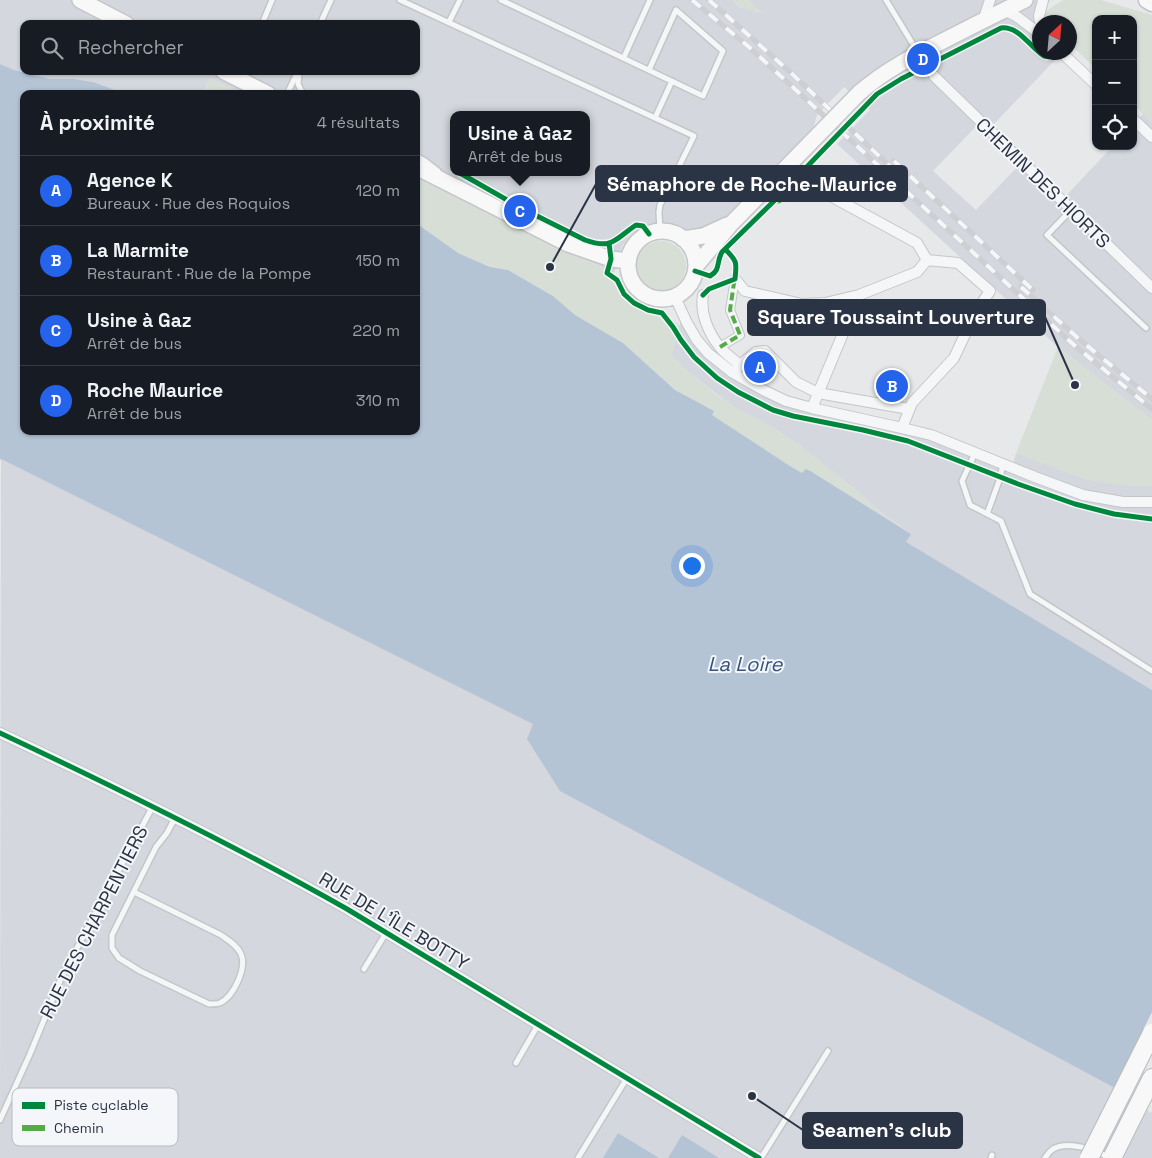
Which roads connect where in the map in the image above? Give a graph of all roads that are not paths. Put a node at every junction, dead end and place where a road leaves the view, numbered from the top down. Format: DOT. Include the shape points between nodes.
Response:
graph roads {
  1 [pos="80,0"];
  2 [pos="272,0"];
  3 [pos="331,0"];
  4 [pos="400,0"];
  5 [pos="460,0"];
  6 [pos="501,0"];
  7 [pos="650,0"];
  8 [pos="886,0"];
  9 [pos="990,0"];
  10 [pos="1025,0"];
  11 [pos="1043,0"];
  12 [pos="1147,0"];
  13 [pos="1152,3"];
  14 [pos="1004,10"];
  15 [pos="1039,15"];
  16 [pos="118,20"];
  17 [pos="264,20"];
  18 [pos="322,20"];
  19 [pos="983,21"];
  20 [pos="449,22"];
  21 [pos="1032,28"];
  22 [pos="918,54"];
  23 [pos="624,58"];
  24 [pos="1069,60"];
  25 [pos="649,70"];
  26 [pos="231,75"];
  27 [pos="296,75"];
  28 [pos="298,75"];
  29 [pos="934,76"];
  30 [pos="672,81"];
  31 [pos="1092,81"];
  32 [pos="260,90"];
  33 [pos="289,90"];
  34 [pos="301,90"];
  35 [pos="655,118"];
  36 [pos="1137,123"];
  37 [pos="1152,136"];
  38 [pos="420,158"];
  39 [pos="420,169"];
  40 [pos="814,187"];
  41 [pos="459,189"];
  42 [pos="1070,210"];
  43 [pos="731,224"];
  44 [pos="660,232"];
  45 [pos="683,239"];
  46 [pos="927,260"];
  47 [pos="628,261"];
  48 [pos="696,266"];
  49 [pos="735,279"];
  50 [pos="1152,288"];
  51 [pos="703,294"];
  52 [pos="859,294"];
  53 [pos="675,297"];
  54 [pos="1146,328"];
  55 [pos="720,347"];
  56 [pos="740,364"];
  57 [pos="733,373"];
  58 [pos="818,393"];
  59 [pos="812,408"];
  60 [pos="909,409"];
  61 [pos="902,428"];
  62 [pos="975,453"];
  63 [pos="1003,465"];
  64 [pos="1152,502"];
  65 [pos="987,514"];
  66 [pos="1152,672"];
  67 [pos="0,733"];
  68 [pos="152,806"];
  69 [pos="175,818"];
  70 [pos="134,892"];
  71 [pos="386,932"];
  72 [pos="364,969"];
  73 [pos="539,1025"];
  74 [pos="1152,1032"];
  75 [pos="828,1051"];
  76 [pos="516,1063"];
  77 [pos="627,1078"];
  78 [pos="1152,1078"];
  79 [pos="15,1088"];
  80 [pos="12,1094"];
  81 [pos="0,1120"];
  82 [pos="578,1158"];
  83 [pos="760,1158"];
  84 [pos="1045,1158"];
  85 [pos="1089,1158"];
  86 [pos="1112,1158"];
  1 -- 16 [label="main road"];
  2 -- 17 [label="lane"];
  3 -- 18 [label="lane"];
  4 -- 20 [label="lane"];
  5 -- 20 [label="lane"];
  6 -- 23 [label="lane"];
  7 -- 23 [label="lane"];
  8 -- 22 [label="lane"];
  9 -- 19 [label="street"];
  10 -- 14 [label="main road"];
  11 -- 15 [label="street"];
  12 -- 13 [label="main road"];
  14 -- 19 [label="main road"];
  14 -- 21 [label="street"];
  19 -- 22 [label="main road"];
  20 -- 35 [label="lane"];
  22 -- 43 [label="main road, bridge" via="881,75 859,93"];
  23 -- 25 [label="lane"];
  24 -- 31 [label="street"];
  25 -- 30 [label="lane"];
  25 -- 30 [label="lane" via="676,10 723,51 703,96"];
  26 -- 32 [label="main road"];
  27 -- 33 [label="lane"];
  28 -- 34 [label="lane"];
  29 -- 42 [label="street, CHEMIN DES HIORTS"];
  30 -- 35 [label="lane"];
  35 -- 44 [label="lane" via="694,136 660,205"];
  36 -- 37 [label="street"];
  38 -- 41 [label="lane"];
  39 -- 41 [label="main road"];
  40 -- 46 [label="street" via="917,243"];
  41 -- 47 [label="main road" via="568,244 611,259"];
  42 -- 50 [label="street, CHEMIN DES HIORTS"];
  42 -- 54 [label="lane" via="1047,236"];
  43 -- 45 [label="main road" via="703,236"];
  43 -- 48 [label="main road"];
  44 -- 45 [label="main road"];
  44 -- 47 [label="main road" via="639,240"];
  45 -- 48 [label="main road" via="692,250"];
  46 -- 52 [label="street" via="917,272"];
  46 -- 60 [label="street" via="958,263 990,291 975,312 954,358"];
  47 -- 53 [label="main road" via="631,280 644,294 662,300"];
  48 -- 53 [label="main road" via="690,284"];
  49 -- 52 [label="street" via="745,291 802,304"];
  49 -- 55 [label="street" via="730,310 740,334"];
  51 -- 55 [label="street" via="703,313"];
  52 -- 58 [label="street"];
  53 -- 57 [label="street" via="696,340"];
  55 -- 56 [label="street"];
  56 -- 57 [label="street"];
  56 -- 58 [label="street" via="756,352 765,351 796,382"];
  57 -- 59 [label="street" via="786,401"];
  58 -- 59 [label="street"];
  58 -- 60 [label="street"];
  59 -- 61 [label="street"];
  60 -- 61 [label="street"];
  61 -- 62 [label="street" via="931,435"];
  62 -- 63 [label="street"];
  62 -- 65 [label="lane" via="962,481 970,505"];
  63 -- 64 [label="street" via="1083,495 1123,502"];
  63 -- 65 [label="lane"];
  65 -- 66 [label="lane" via="1002,521 1030,594"];
  67 -- 68 [label="street, RUE DE L'ÎLE BOTTY"];
  68 -- 69 [label="street, RUE DE L'ÎLE BOTTY"];
  68 -- 79 [label="lane, RUE DES CHARPENTIERS" via="62,976"];
  69 -- 70 [label="lane" via="156,847"];
  69 -- 71 [label="street, RUE DE L'ÎLE BOTTY" via="307,886"];
  70 -- 70 [label="lane" via="112,935 112,948 119,958 209,1004 220,1003 229,996 243,966 241,954 233,943"];
  71 -- 72 [label="lane"];
  71 -- 73 [label="street, RUE DE L'ÎLE BOTTY"];
  73 -- 76 [label="lane"];
  73 -- 77 [label="street, RUE DE L'ÎLE BOTTY"];
  74 -- 85 [label="highway, bridge"];
  75 -- 83 [label="lane"];
  77 -- 82 [label="lane"];
  77 -- 83 [label="street, RUE DE L'ÎLE BOTTY"];
  78 -- 86 [label="highway"];
  80 -- 81 [label="lane, RUE DES CHARPENTIERS"];
  84 -- 86 [label="lane" via="1053,1149 1064,1146 1089,1149"];
}
